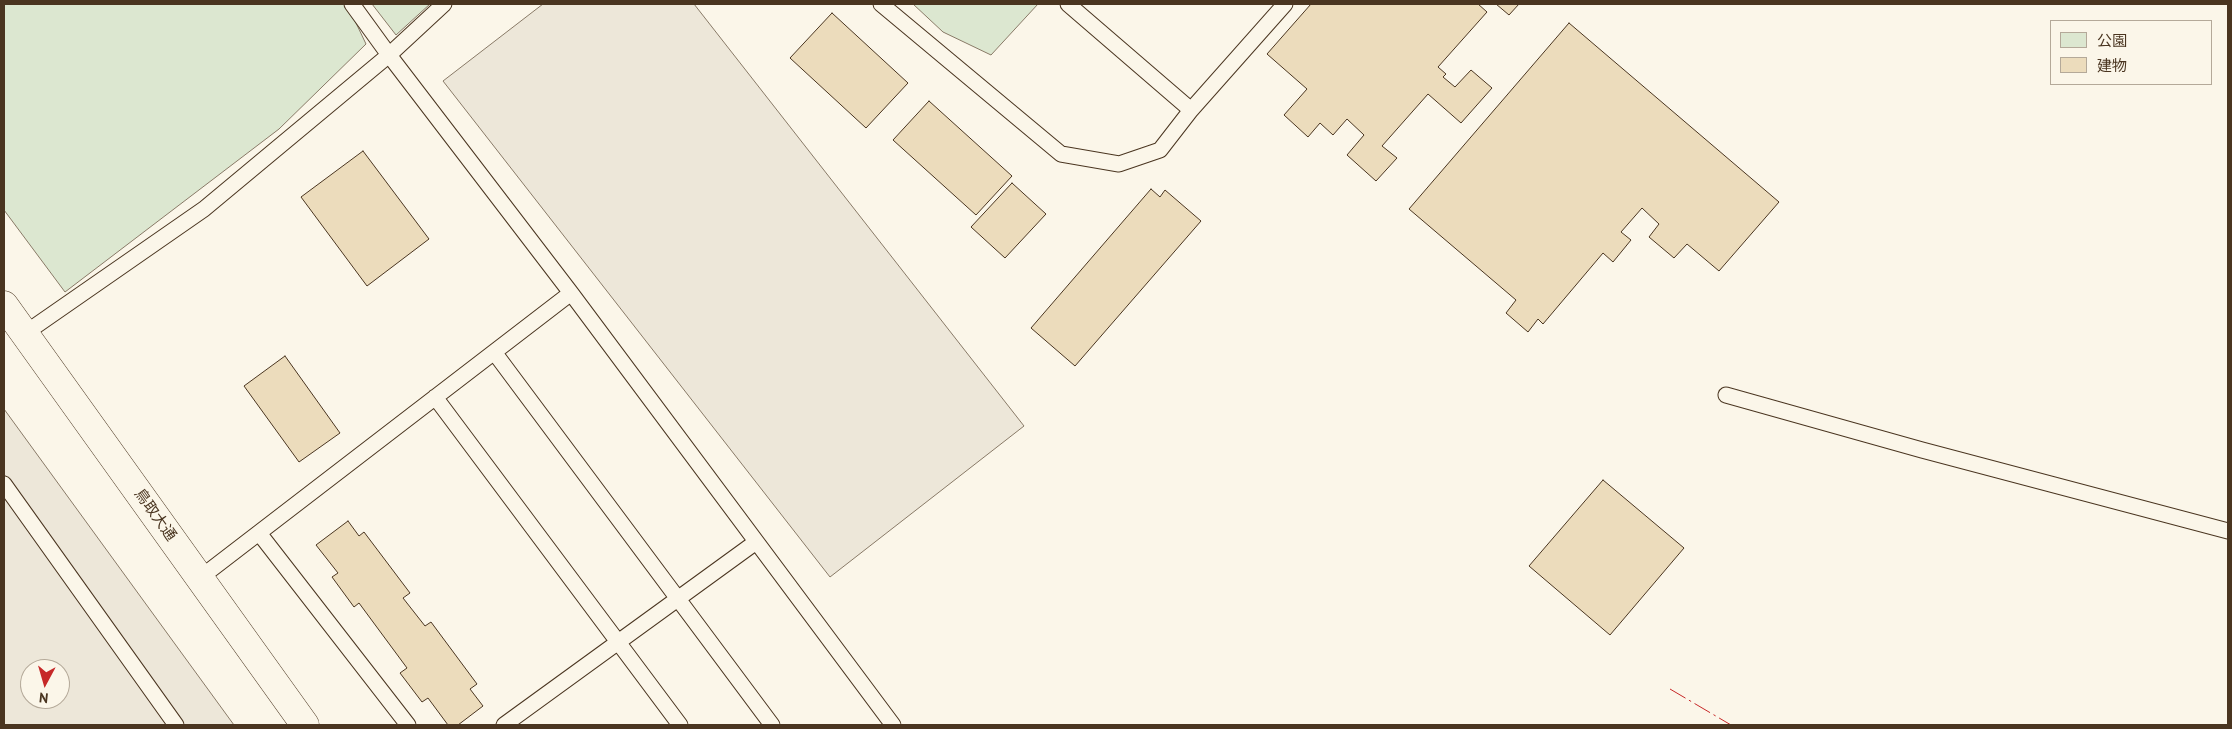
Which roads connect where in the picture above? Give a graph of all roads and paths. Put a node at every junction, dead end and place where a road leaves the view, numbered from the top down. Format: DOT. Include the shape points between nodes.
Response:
graph roads {
  1 [pos="352,4"];
  2 [pos="444,4"];
  3 [pos="881,4"];
  4 [pos="1068,4"];
  5 [pos="1284,4"];
  6 [pos="389,55"];
  7 [pos="1191,110"];
  8 [pos="571,293"];
  9 [pos="4,305"];
  10 [pos="24,334"];
  11 [pos="494,352"];
  12 [pos="1726,395"];
  13 [pos="435,397"];
  14 [pos="4,484"];
  15 [pos="2228,531"];
  16 [pos="259,533"];
  17 [pos="756,542"];
  18 [pos="200,578"];
  19 [pos="678,599"];
  20 [pos="618,642"];
  21 [pos="176,725"];
  22 [pos="305,725"];
  23 [pos="408,725"];
  24 [pos="504,725"];
  25 [pos="680,725"];
  26 [pos="772,725"];
  27 [pos="893,725"];
  1 -- 6 [label="lane"];
  2 -- 6 [label="lane"];
  3 -- 7 [label="lane" via="1061,154 1118,164 1160,150"];
  4 -- 7 [label="lane"];
  5 -- 7 [label="lane"];
  6 -- 8 [label="lane"];
  6 -- 10 [label="lane" via="204,209"];
  8 -- 11 [label="lane"];
  8 -- 17 [label="lane"];
  9 -- 10 [label="highway, 鳥取大通"];
  10 -- 18 [label="highway, 鳥取大通"];
  11 -- 13 [label="lane"];
  11 -- 19 [label="lane"];
  12 -- 15 [label="lane"];
  13 -- 16 [label="lane"];
  13 -- 20 [label="lane"];
  14 -- 21 [label="lane"];
  16 -- 18 [label="lane"];
  16 -- 23 [label="lane"];
  17 -- 19 [label="lane"];
  17 -- 27 [label="lane"];
  18 -- 22 [label="highway, 鳥取大通"];
  19 -- 20 [label="lane"];
  19 -- 26 [label="lane"];
  20 -- 24 [label="lane"];
  20 -- 25 [label="lane"];
}
